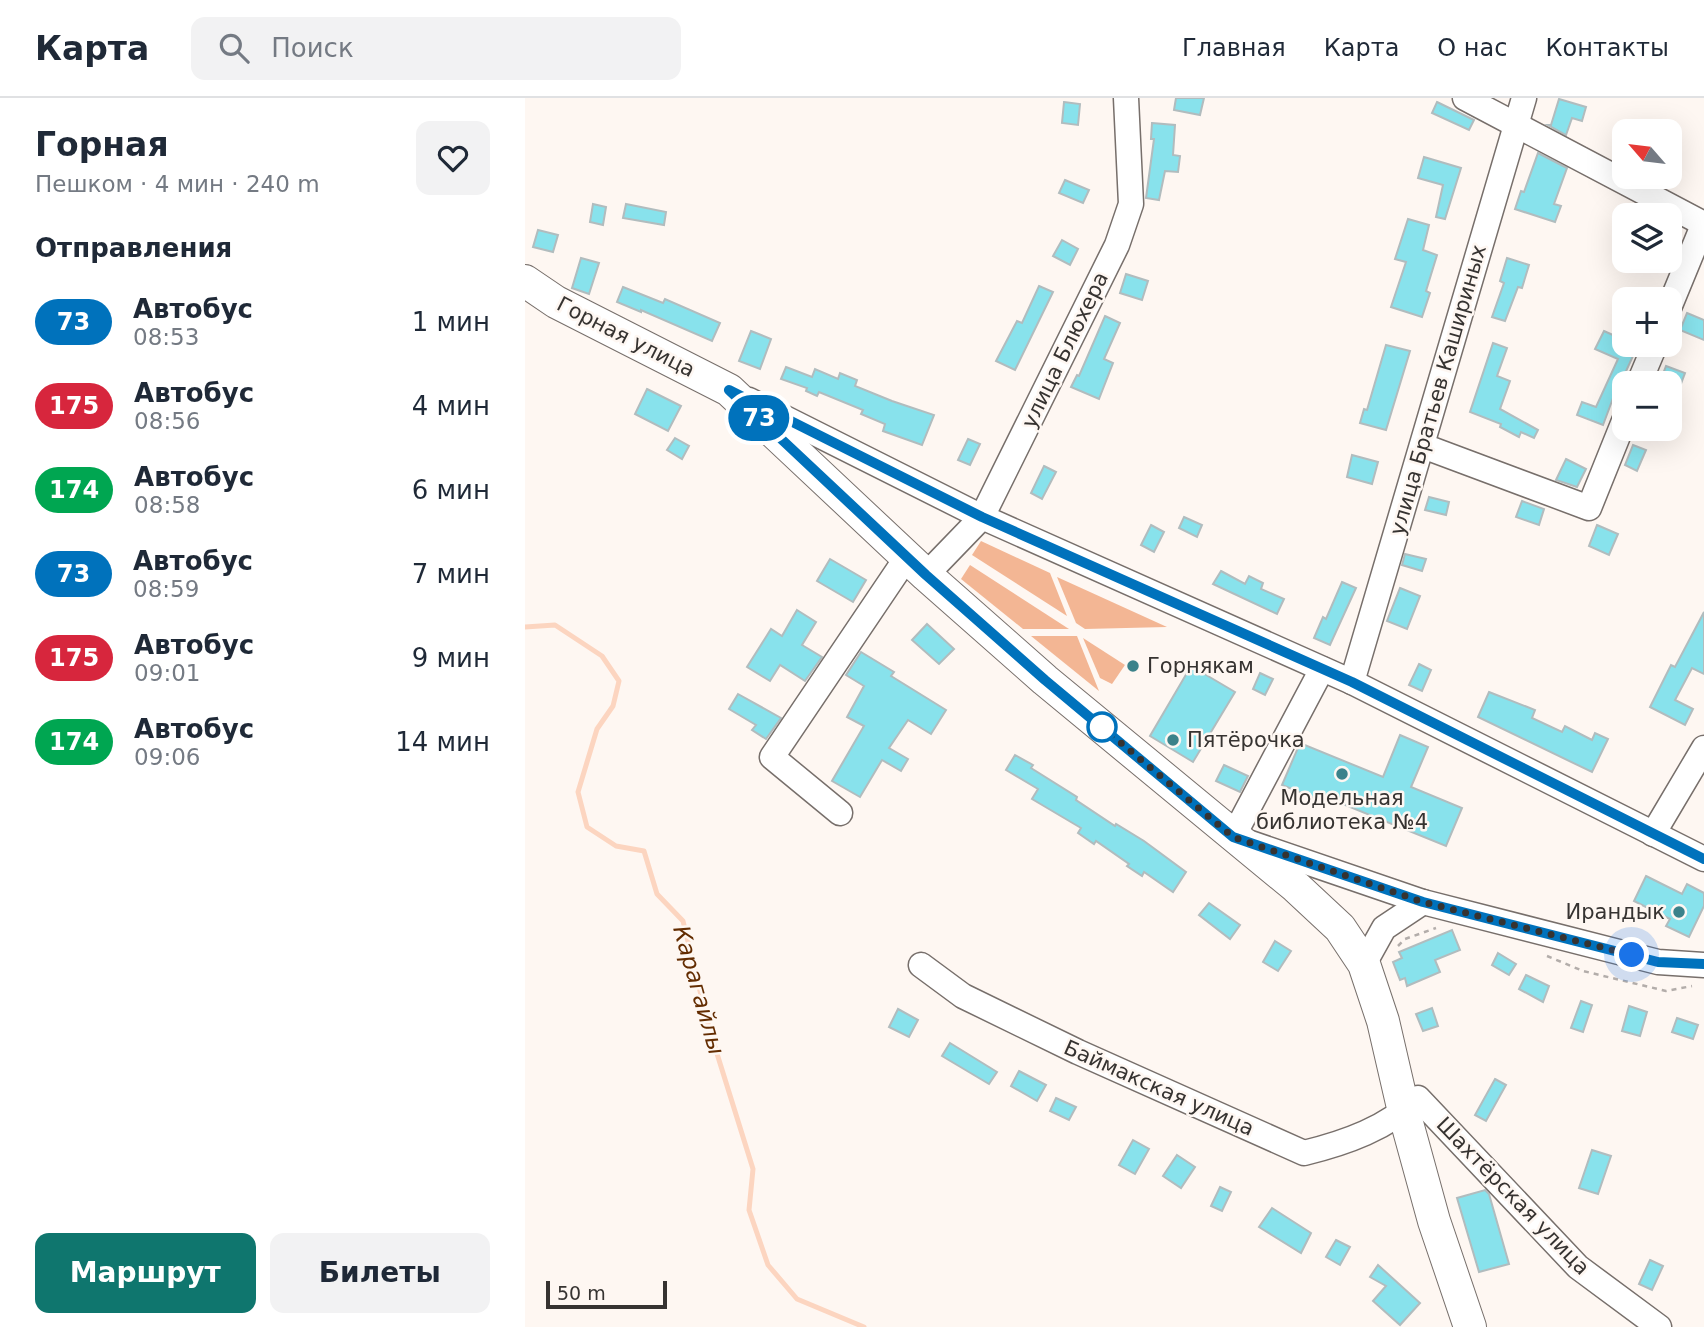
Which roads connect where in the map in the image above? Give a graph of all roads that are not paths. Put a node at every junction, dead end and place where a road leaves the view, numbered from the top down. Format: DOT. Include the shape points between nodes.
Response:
graph roads {
  1 [pos="1126,98"];
  2 [pos="1465,98"];
  3 [pos="1524,98"];
  4 [pos="1516,125"];
  5 [pos="1704,223"];
  6 [pos="525,281"];
  7 [pos="1678,287"];
  8 [pos="729,390"];
  9 [pos="1616,441"];
  10 [pos="1423,446"];
  11 [pos="982,517"];
  12 [pos="916,566"];
  13 [pos="1322,669"];
  14 [pos="1352,682"];
  15 [pos="1704,748"];
  16 [pos="840,813"];
  17 [pos="1653,834"];
  18 [pos="1233,837"];
  19 [pos="1704,859"];
  20 [pos="1423,902"];
  21 [pos="1377,958"];
  22 [pos="1704,964"];
  23 [pos="921,965"];
  24 [pos="1404,1112"];
  25 [pos="1470,1327"];
  26 [pos="1659,1327"];
  1 -- 11 [label="street, улица Блюхера" via="1131,204 1117,245"];
  2 -- 4 [label="street"];
  3 -- 4 [label="street, улица Братьев Кашириных"];
  4 -- 5 [label="street"];
  4 -- 10 [label="street, улица Братьев Кашириных"];
  5 -- 7 [label="street"];
  6 -- 8 [label="main road, Горная улица" via="556,302"];
  8 -- 11 [label="street, Горная улица"];
  8 -- 12 [label="main road, Горная улица"];
  9 -- 10 [label="street" via="1589,508"];
  10 -- 14 [label="street, улица Братьев Кашириных"];
  11 -- 12 [label="street, улица Блюхера"];
  11 -- 13 [label="street, Горная улица"];
  12 -- 16 [label="street, улица Блюхера" via="772,757"];
  12 -- 18 [label="main road, Горная улица"];
  13 -- 14 [label="street, Горная улица"];
  13 -- 18 [label="street"];
  14 -- 17 [label="street, Горная улица"];
  15 -- 17 [label="street"];
  17 -- 19 [label="street, Горная улица"];
  18 -- 20 [label="street, Горная улица"];
  18 -- 21 [label="main road"];
  20 -- 21 [label="street" via="1384,928"];
  20 -- 22 [label="street, Горная улица" via="1658,962"];
  21 -- 24 [label="main road" via="1383,1021"];
  23 -- 24 [label="street, Баймакская улица" via="963,996 1304,1153 1343,1143"];
  24 -- 25 [label="main road"];
  24 -- 26 [label="street, Шахтёрская улица" via="1418,1098 1578,1266"];
}
